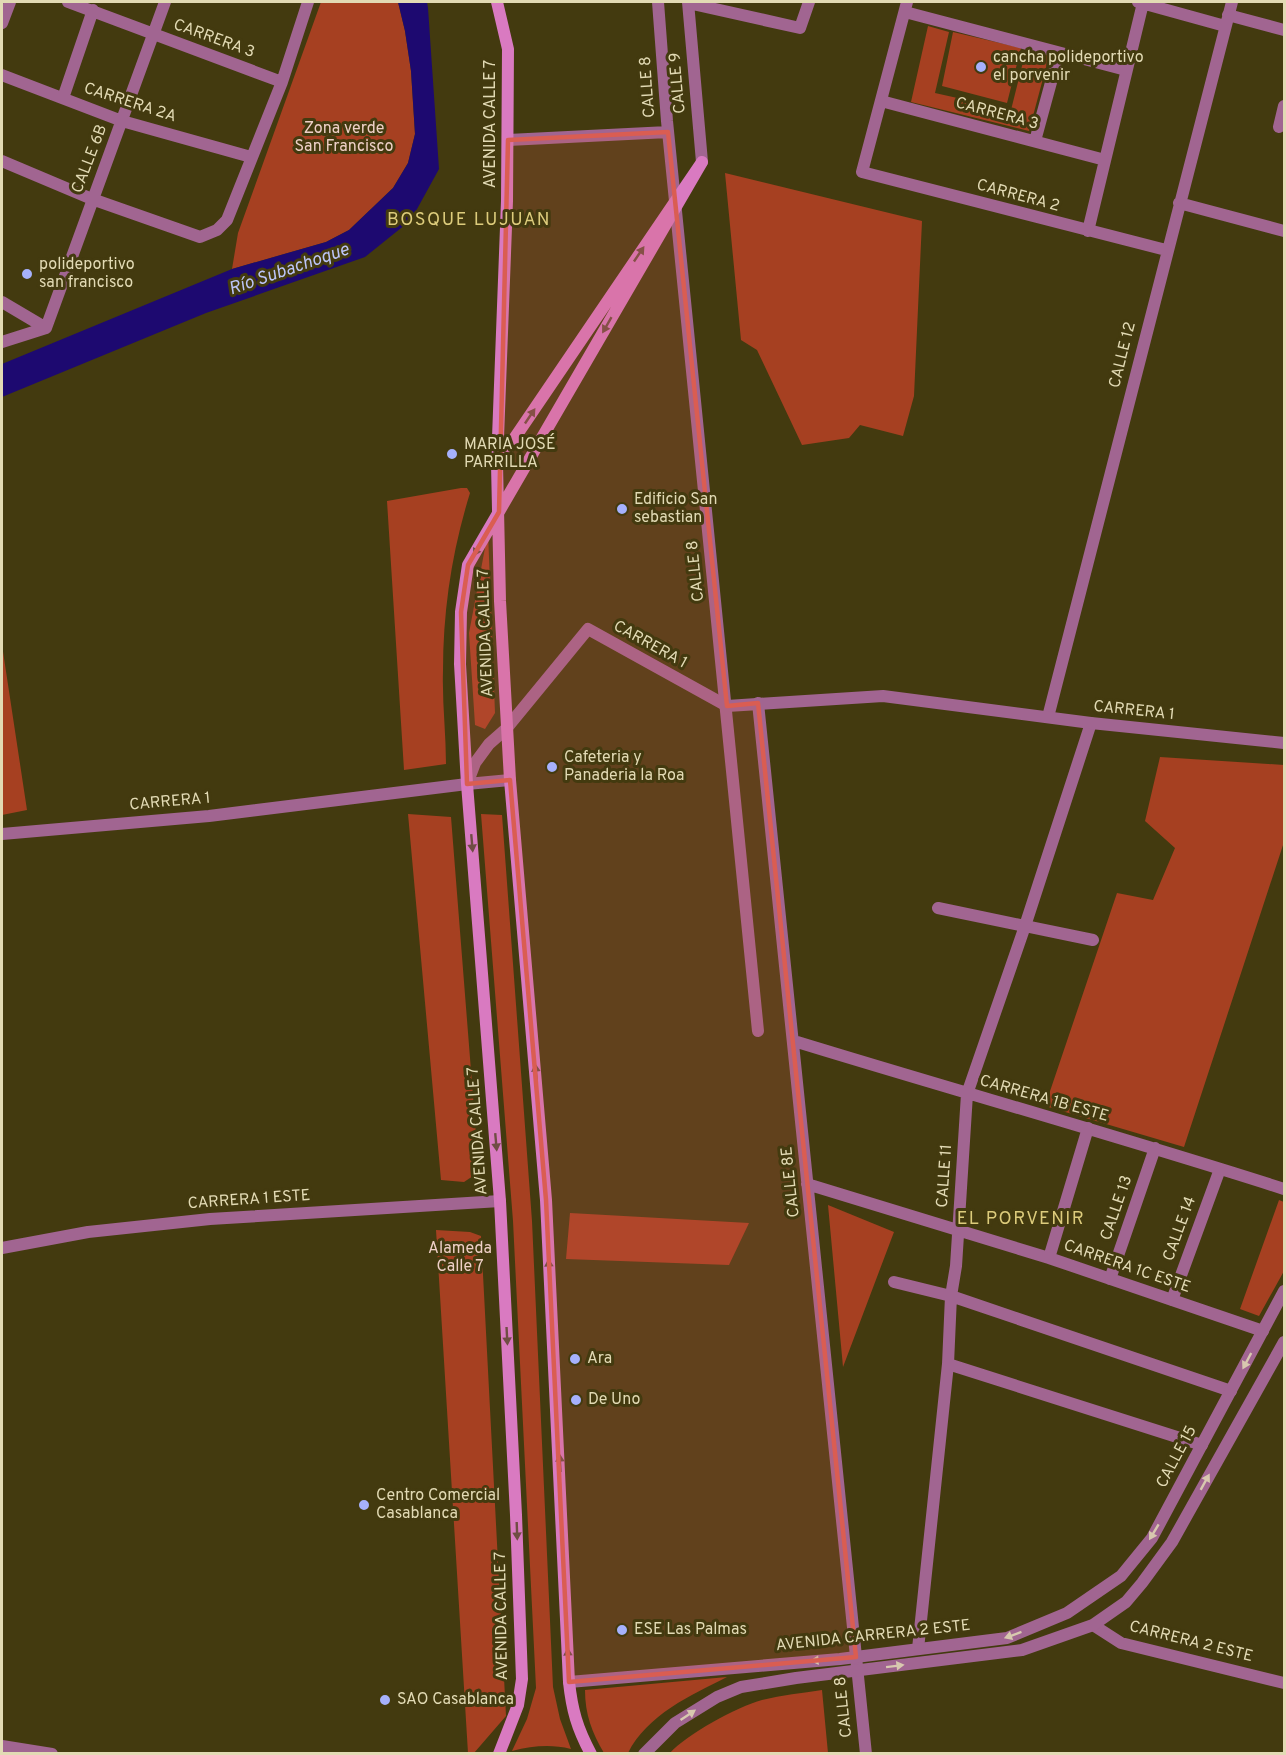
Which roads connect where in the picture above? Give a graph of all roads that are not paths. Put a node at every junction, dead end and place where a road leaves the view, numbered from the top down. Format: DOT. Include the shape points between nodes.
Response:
graph roads {
  1 [pos="10,2"];
  2 [pos="68,2"];
  3 [pos="165,2"];
  4 [pos="308,2"];
  5 [pos="497,2"];
  6 [pos="658,2"];
  7 [pos="688,2"];
  8 [pos="809,2"];
  9 [pos="1140,2"];
  10 [pos="1232,2"];
  11 [pos="906,7"];
  12 [pos="93,10"];
  13 [pos="1226,21"];
  14 [pos="2,23"];
  15 [pos="1284,30"];
  16 [pos="153,34"];
  17 [pos="1059,53"];
  18 [pos="1126,70"];
  19 [pos="2,75"];
  20 [pos="282,82"];
  21 [pos="63,98"];
  22 [pos="881,101"];
  23 [pos="1284,106"];
  24 [pos="122,121"];
  25 [pos="1279,127"];
  26 [pos="668,132"];
  27 [pos="508,140"];
  28 [pos="1035,141"];
  29 [pos="251,157"];
  30 [pos="1104,160"];
  31 [pos="2,161"];
  32 [pos="702,162"];
  33 [pos="92,199"];
  34 [pos="1179,203"];
  35 [pos="1088,231"];
  36 [pos="1284,231"];
  37 [pos="1166,250"];
  38 [pos="2,302"];
  39 [pos="45,328"];
  40 [pos="2,342"];
  41 [pos="498,464"];
  42 [pos="758,703"];
  43 [pos="727,706"];
  44 [pos="1048,717"];
  45 [pos="1091,723"];
  46 [pos="506,729"];
  47 [pos="1284,743"];
  48 [pos="510,780"];
  49 [pos="467,784"];
  50 [pos="2,834"];
  51 [pos="938,908"];
  52 [pos="1025,926"];
  53 [pos="1093,940"];
  54 [pos="758,1031"];
  55 [pos="794,1041"];
  56 [pos="967,1095"];
  57 [pos="1088,1128"];
  58 [pos="1155,1148"];
  59 [pos="1220,1169"];
  60 [pos="807,1184"];
  61 [pos="1284,1189"];
  62 [pos="500,1201"];
  63 [pos="958,1230"];
  64 [pos="2,1248"];
  65 [pos="1049,1258"];
  66 [pos="1110,1279"];
  67 [pos="894,1282"];
  68 [pos="1284,1291"];
  69 [pos="951,1296"];
  70 [pos="1172,1300"];
  71 [pos="1263,1331"];
  72 [pos="1284,1341"];
  73 [pos="948,1364"];
  74 [pos="1231,1391"];
  75 [pos="1202,1445"];
  76 [pos="1067,1613"];
  77 [pos="1093,1625"];
  78 [pos="918,1649"];
  79 [pos="856,1657"];
  80 [pos="857,1670"];
  81 [pos="569,1682"];
  82 [pos="1284,1683"];
  83 [pos="2,1746"];
  84 [pos="52,1754"];
  85 [pos="500,1754"];
  86 [pos="591,1754"];
  87 [pos="644,1754"];
  88 [pos="866,1754"];
  1 -- 14 [label="street"];
  2 -- 12 [label="street, CARRERA 3"];
  3 -- 16 [label="street, CALLE 6B"];
  4 -- 20 [label="street"];
  5 -- 27 [label="main road, AVENIDA CALLE 7" via="508,49"];
  6 -- 26 [label="street, CALLE 8"];
  7 -- 8 [label="street" via="800,28"];
  7 -- 32 [label="street, CALLE 9"];
  9 -- 13 [label="street"];
  9 -- 18 [label="street"];
  10 -- 13 [label="street, CALLE 12"];
  11 -- 17 [label="street"];
  11 -- 22 [label="street"];
  12 -- 16 [label="street, CARRERA 3"];
  12 -- 21 [label="street"];
  13 -- 15 [label="street"];
  13 -- 34 [label="street, CALLE 12"];
  16 -- 20 [label="street, CARRERA 3"];
  16 -- 24 [label="street, CALLE 6B"];
  17 -- 18 [label="street"];
  17 -- 28 [label="street"];
  18 -- 30 [label="street"];
  19 -- 21 [label="street, CARRERA 2A"];
  20 -- 29 [label="street"];
  21 -- 24 [label="street, CARRERA 2A"];
  22 -- 28 [label="street, CARRERA 3"];
  22 -- 35 [label="street, CARRERA 2" via="862,172"];
  23 -- 25 [label="street"];
  24 -- 29 [label="street, CARRERA 2A"];
  24 -- 33 [label="street, CALLE 6B"];
  26 -- 27 [label="street"];
  26 -- 43 [label="street, CALLE 8"];
  27 -- 41 [label="main road, AVENIDA CALLE 7"];
  28 -- 30 [label="street, CARRERA 3"];
  29 -- 33 [label="street" via="227,220 217,230 200,237"];
  30 -- 35 [label="street"];
  31 -- 33 [label="street"];
  41 -- 32 [label="main road, one-way"];
  32 -- 49 [label="main road, AVENIDA CALLE 7, one-way" via="468,565 461,612 460,664"];
  33 -- 39 [label="street, CALLE 6B"];
  34 -- 36 [label="street"];
  34 -- 37 [label="street, CALLE 12"];
  35 -- 37 [label="street, CARRERA 2"];
  37 -- 44 [label="street, CALLE 12"];
  38 -- 39 [label="street"];
  39 -- 40 [label="street"];
  41 -- 46 [label="main road, AVENIDA CALLE 7"];
  42 -- 43 [label="street, CARRERA 1"];
  42 -- 44 [label="street, CARRERA 1" via="883,696"];
  42 -- 55 [label="street, CALLE 8E"];
  43 -- 46 [label="street, CARRERA 1" via="588,629"];
  43 -- 54 [label="street, CALLE 8"];
  44 -- 45 [label="street, CARRERA 1"];
  45 -- 47 [label="street, CARRERA 1"];
  45 -- 52 [label="street, CALLE 11"];
  46 -- 48 [label="main road, AVENIDA CALLE 7"];
  46 -- 49 [label="street, CARRERA 1" via="475,763"];
  48 -- 49 [label="street"];
  81 -- 48 [label="main road, AVENIDA CALLE 7, one-way" via="546,1200"];
  49 -- 50 [label="street, CARRERA 1" via="209,816"];
  49 -- 62 [label="main road, AVENIDA CALLE 7, one-way"];
  51 -- 52 [label="street"];
  52 -- 53 [label="street"];
  52 -- 56 [label="street, CALLE 11"];
  55 -- 56 [label="street, CARRERA 1B ESTE"];
  55 -- 60 [label="street, CALLE 8E"];
  56 -- 57 [label="street, CARRERA 1B ESTE"];
  56 -- 63 [label="street, CALLE 11"];
  57 -- 58 [label="street, CARRERA 1B ESTE"];
  57 -- 65 [label="street"];
  58 -- 59 [label="street, CARRERA 1B ESTE"];
  58 -- 66 [label="street, CALLE 13"];
  59 -- 61 [label="street, CARRERA 1B ESTE"];
  59 -- 70 [label="street, CALLE 14"];
  60 -- 63 [label="street, CARRERA 1C ESTE"];
  60 -- 79 [label="street, CALLE 8E"];
  62 -- 64 [label="street, CARRERA 1 ESTE" via="210,1219 88,1232"];
  62 -- 85 [label="main road, AVENIDA CALLE 7, one-way" via="522,1678 518,1705"];
  63 -- 65 [label="street, CARRERA 1C ESTE"];
  63 -- 69 [label="street, CALLE 11"];
  65 -- 66 [label="street, CARRERA 1C ESTE"];
  66 -- 70 [label="street, CARRERA 1C ESTE"];
  67 -- 69 [label="street"];
  68 -- 71 [label="street, CALLE 15"];
  69 -- 73 [label="street, CALLE 11"];
  69 -- 74 [label="street"];
  70 -- 71 [label="street, CARRERA 1C ESTE"];
  71 -- 74 [label="street, CALLE 15, one-way"];
  77 -- 72 [label="street, one-way" via="1126,1602 1172,1542"];
  73 -- 75 [label="street"];
  73 -- 78 [label="street, CALLE 11"];
  74 -- 75 [label="street, CALLE 15"];
  75 -- 76 [label="street, CALLE 15, one-way" via="1152,1538 1120,1576"];
  76 -- 78 [label="street, AVENIDA CARRERA 2 ESTE, one-way" via="1007,1638"];
  80 -- 77 [label="street, AVENIDA CARRERA 2 ESTE, one-way" via="1022,1650"];
  77 -- 82 [label="street, CARRERA 2 ESTE" via="1121,1643"];
  78 -- 79 [label="street, AVENIDA CARRERA 2 ESTE"];
  79 -- 80 [label="street, CALLE 8"];
  79 -- 81 [label="street, AVENIDA CARRERA 2 ESTE, one-way"];
  87 -- 80 [label="street, AVENIDA CARRERA 2 ESTE, one-way" via="675,1723 741,1687"];
  80 -- 88 [label="street, CALLE 8"];
  81 -- 86 [label="main road, AVENIDA CALLE 7" via="578,1730"];
  83 -- 84 [label="street"];
}
